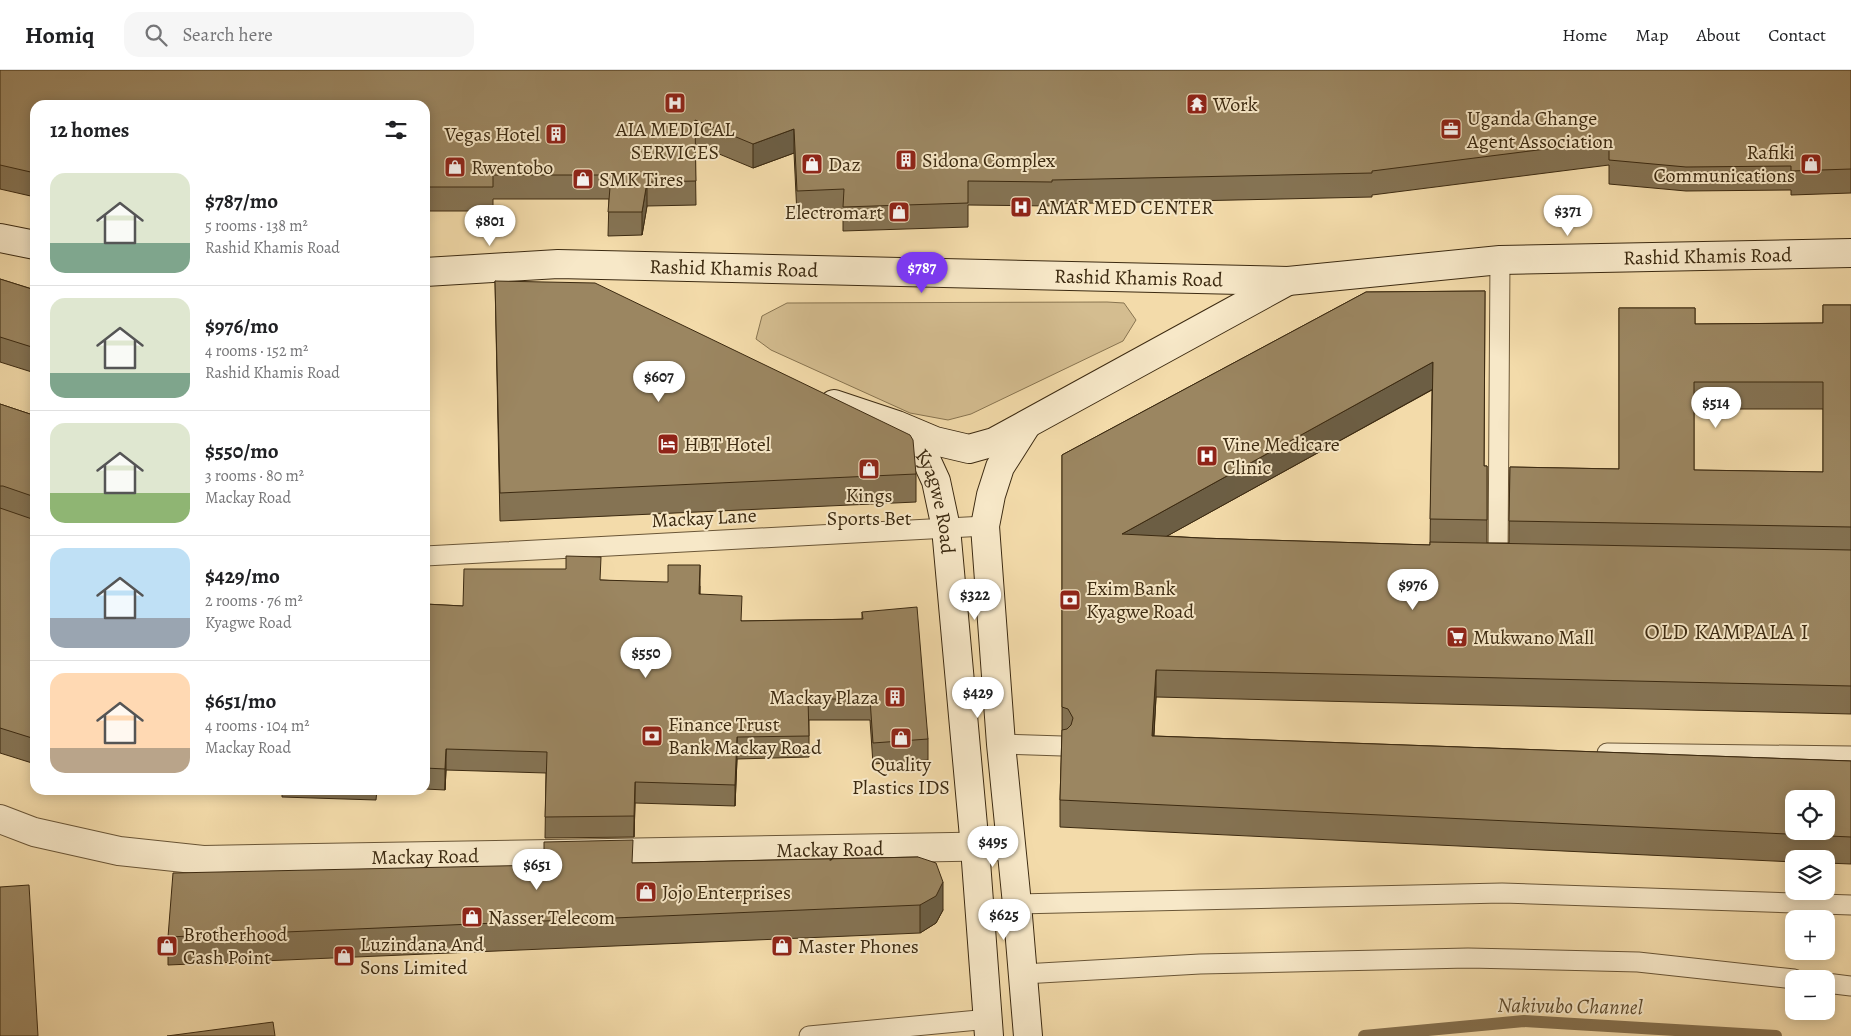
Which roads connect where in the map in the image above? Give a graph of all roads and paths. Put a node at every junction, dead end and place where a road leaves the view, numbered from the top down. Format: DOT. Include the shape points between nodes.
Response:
graph roads {
  1 [pos="0,238"];
  2 [pos="30,244"];
  3 [pos="1851,253"];
  4 [pos="1500,260"];
  5 [pos="558,264"];
  6 [pos="430,272"];
  7 [pos="1288,281"];
  8 [pos="602,287"];
  9 [pos="815,397"];
  10 [pos="1028,423"];
  11 [pos="897,426"];
  12 [pos="985,526"];
  13 [pos="946,528"];
  14 [pos="430,556"];
  15 [pos="1478,559"];
  16 [pos="1498,560"];
  17 [pos="1528,560"];
  18 [pos="1001,744"];
  19 [pos="1062,746"];
  20 [pos="1591,753"];
  21 [pos="1851,756"];
  22 [pos="0,819"];
  23 [pos="1010,846"];
  24 [pos="975,848"];
  25 [pos="1017,904"];
  26 [pos="1851,905"];
  27 [pos="1023,974"];
  28 [pos="1785,978"];
  29 [pos="1835,984"];
  30 [pos="1851,986"];
  31 [pos="989,1028"];
  32 [pos="809,1036"];
  33 [pos="1028,1036"];
  1 -- 2 [label="street"];
  3 -- 4 [label="street, Rashid Khamis Road"];
  4 -- 7 [label="street, Rashid Khamis Road"];
  4 -- 16 [label="lane"];
  5 -- 6 [label="street, Rashid Khamis Road"];
  5 -- 7 [label="street, Rashid Khamis Road"];
  5 -- 8 [label="street"];
  7 -- 10 [label="street"];
  9 -- 11 [label="street"];
  10 -- 11 [label="street" via="994,442 969,449 935,442"];
  10 -- 12 [label="street, Kyagwe Road" via="1000,467"];
  11 -- 13 [label="street, Kyagwe Road" via="925,456 936,481"];
  12 -- 13 [label="lane, Mackay Lane"];
  12 -- 18 [label="street, Kyagwe Road"];
  13 -- 14 [label="lane, Mackay Lane"];
  13 -- 24 [label="street, Kyagwe Road"];
  15 -- 16 [label="lane"];
  16 -- 17 [label="lane"];
  18 -- 19 [label="lane"];
  18 -- 23 [label="street, Kyagwe Road"];
  20 -- 21 [label="lane"];
  22 -- 24 [label="street, Mackay Road" via="34,832 119,851 203,860"];
  23 -- 24 [label="street, Mackay Road"];
  23 -- 25 [label="street, Kyagwe Road"];
  24 -- 31 [label="street, Kyagwe Road"];
  25 -- 26 [label="lane" via="1502,894"];
  25 -- 27 [label="street, Kyagwe Road"];
  27 -- 28 [label="lane" via="1200,964 1468,958 1638,962"];
  27 -- 33 [label="street, Kyagwe Road"];
  29 -- 30 [label="lane"];
  31 -- 32 [label="lane"];
}
